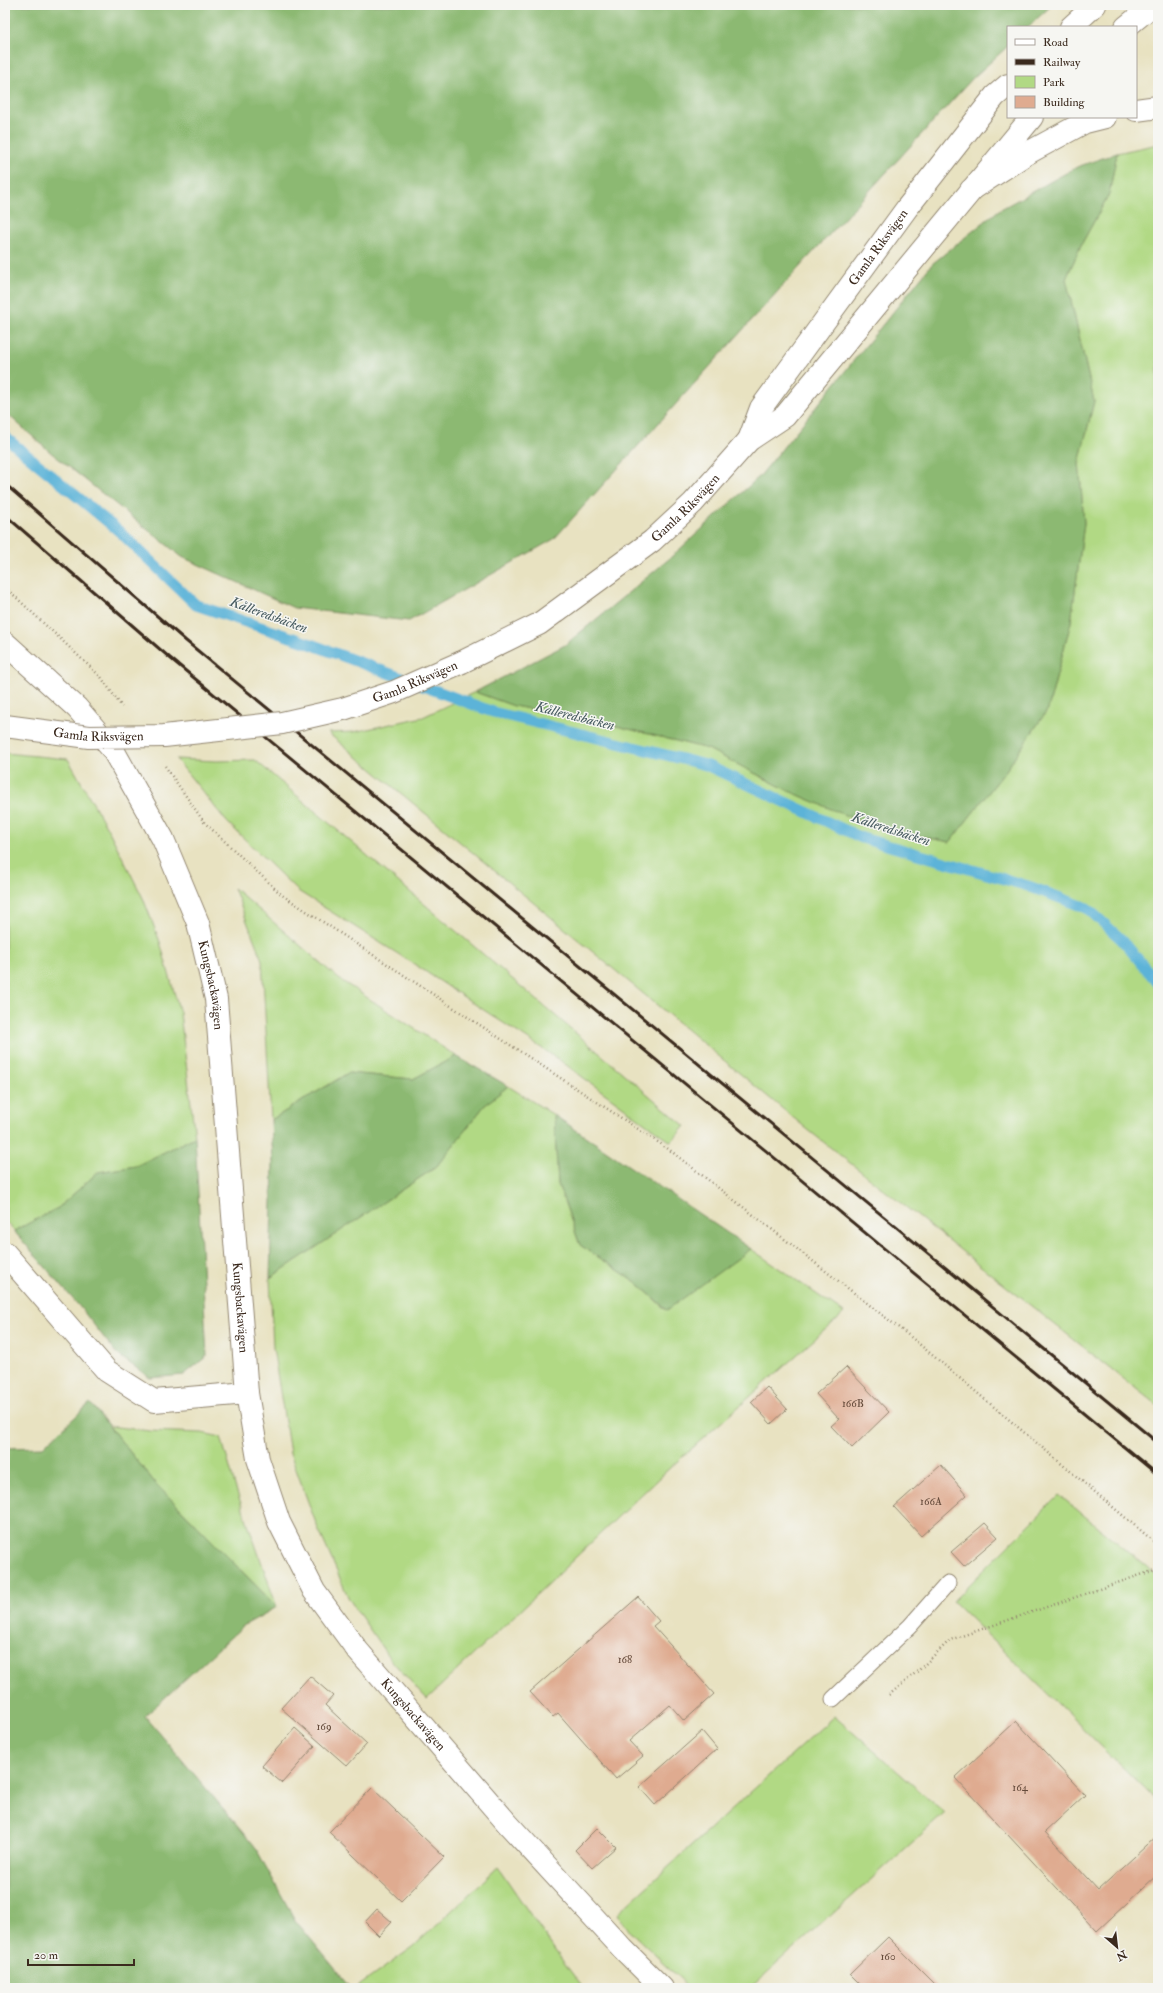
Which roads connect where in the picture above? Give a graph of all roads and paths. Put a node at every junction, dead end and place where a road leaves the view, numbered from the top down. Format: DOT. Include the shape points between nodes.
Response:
graph roads {
  1 [pos="1095,5"];
  2 [pos="1153,5"];
  3 [pos="1072,26"];
  4 [pos="1127,26"];
  5 [pos="1007,85"];
  6 [pos="1158,107"];
  7 [pos="1137,110"];
  8 [pos="1031,118"];
  9 [pos="1101,118"];
  10 [pos="971,190"];
  11 [pos="749,440"];
  12 [pos="5,587"];
  13 [pos="5,643"];
  14 [pos="124,709"];
  15 [pos="5,726"];
  16 [pos="164,765"];
  17 [pos="5,1253"];
  18 [pos="247,1393"];
  19 [pos="1158,1545"];
  20 [pos="1158,1569"];
  21 [pos="948,1583"];
  22 [pos="889,1695"];
  23 [pos="833,1699"];
  24 [pos="662,1988"];
  1 -- 3 [label="main road"];
  2 -- 4 [label="main road"];
  5 -- 11 [label="main road, Gamla Riksvägen" via="995,96 907,208 761,408"];
  6 -- 7 [label="main road"];
  8 -- 10 [label="main road, Gamla Riksvägen"];
  9 -- 10 [label="main road" via="1085,122 1026,154"];
  10 -- 11 [label="main road, Gamla Riksvägen" via="785,416"];
  11 -- 15 [label="main road, Gamla Riksvägen, bridge" via="693,503 652,541 539,624 394,692 343,709 282,723 156,736 89,737"];
  12 -- 14 [label="path" via="101,677"];
  13 -- 18 [label="main road, Kungsbackavägen" via="77,708 114,750 163,839 198,923 216,999"];
  16 -- 19 [label="path" via="204,822 282,895 667,1148 912,1338"];
  17 -- 18 [label="main road" via="107,1371 154,1402"];
  18 -- 24 [label="main road, Kungsbackavägen" via="258,1459 279,1522 314,1591 358,1651 508,1824 617,1943"];
  20 -- 22 [label="path" via="950,1640"];
  21 -- 23 [label="lane" via="910,1626"];
}
